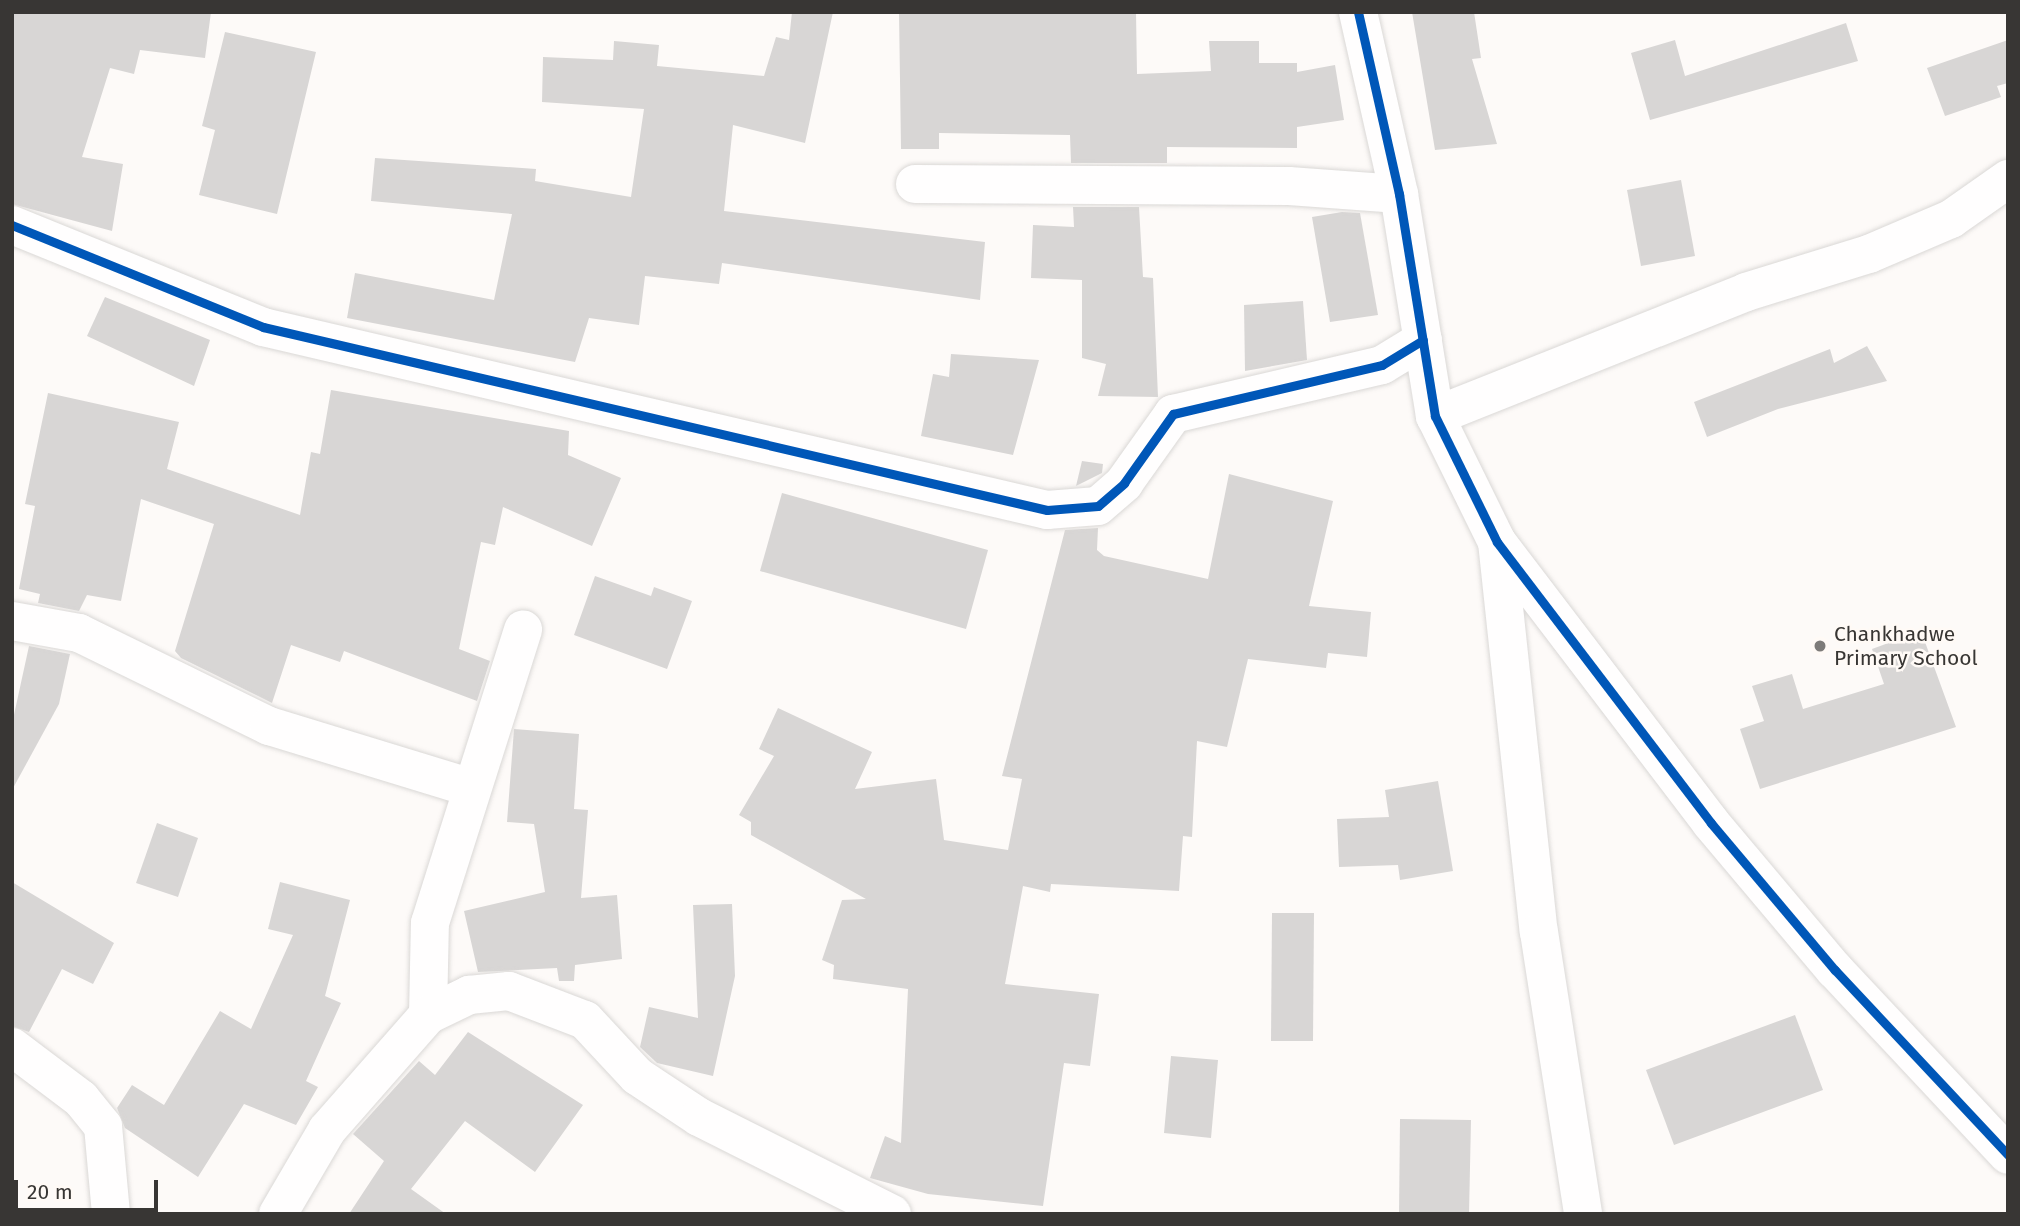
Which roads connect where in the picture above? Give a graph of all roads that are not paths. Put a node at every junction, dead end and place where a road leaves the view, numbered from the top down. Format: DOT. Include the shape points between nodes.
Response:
graph roads {
  1 [pos="1358,12"];
  2 [pos="2008,179"];
  3 [pos="915,184"];
  4 [pos="1399,194"];
  5 [pos="12,225"];
  6 [pos="1423,340"];
  7 [pos="1435,416"];
  8 [pos="1497,542"];
  9 [pos="12,621"];
  10 [pos="523,629"];
  11 [pos="469,787"];
  12 [pos="428,1015"];
  13 [pos="12,1046"];
  14 [pos="2008,1155"];
  15 [pos="111,1214"];
  16 [pos="278,1214"];
  17 [pos="892,1214"];
  18 [pos="1583,1214"];
  1 -- 4 [label="street"];
  2 -- 7 [label="street" via="1951,219 1869,254 1746,292"];
  3 -- 4 [label="street" via="1289,186"];
  4 -- 6 [label="street"];
  5 -- 6 [label="street" via="263,327 1046,510 1098,506 1124,483 1173,414 1382,365"];
  6 -- 7 [label="street"];
  7 -- 8 [label="street"];
  8 -- 14 [label="street" via="1711,823 1845,981"];
  8 -- 18 [label="street" via="1539,932"];
  9 -- 11 [label="street" via="79,633 269,726"];
  10 -- 11 [label="street"];
  11 -- 12 [label="street" via="430,923"];
  12 -- 16 [label="street" via="327,1130"];
  12 -- 17 [label="street" via="468,995 509,991 557,1005 585,1020 637,1076 699,1117"];
  13 -- 15 [label="street" via="81,1099 103,1126"];
}
